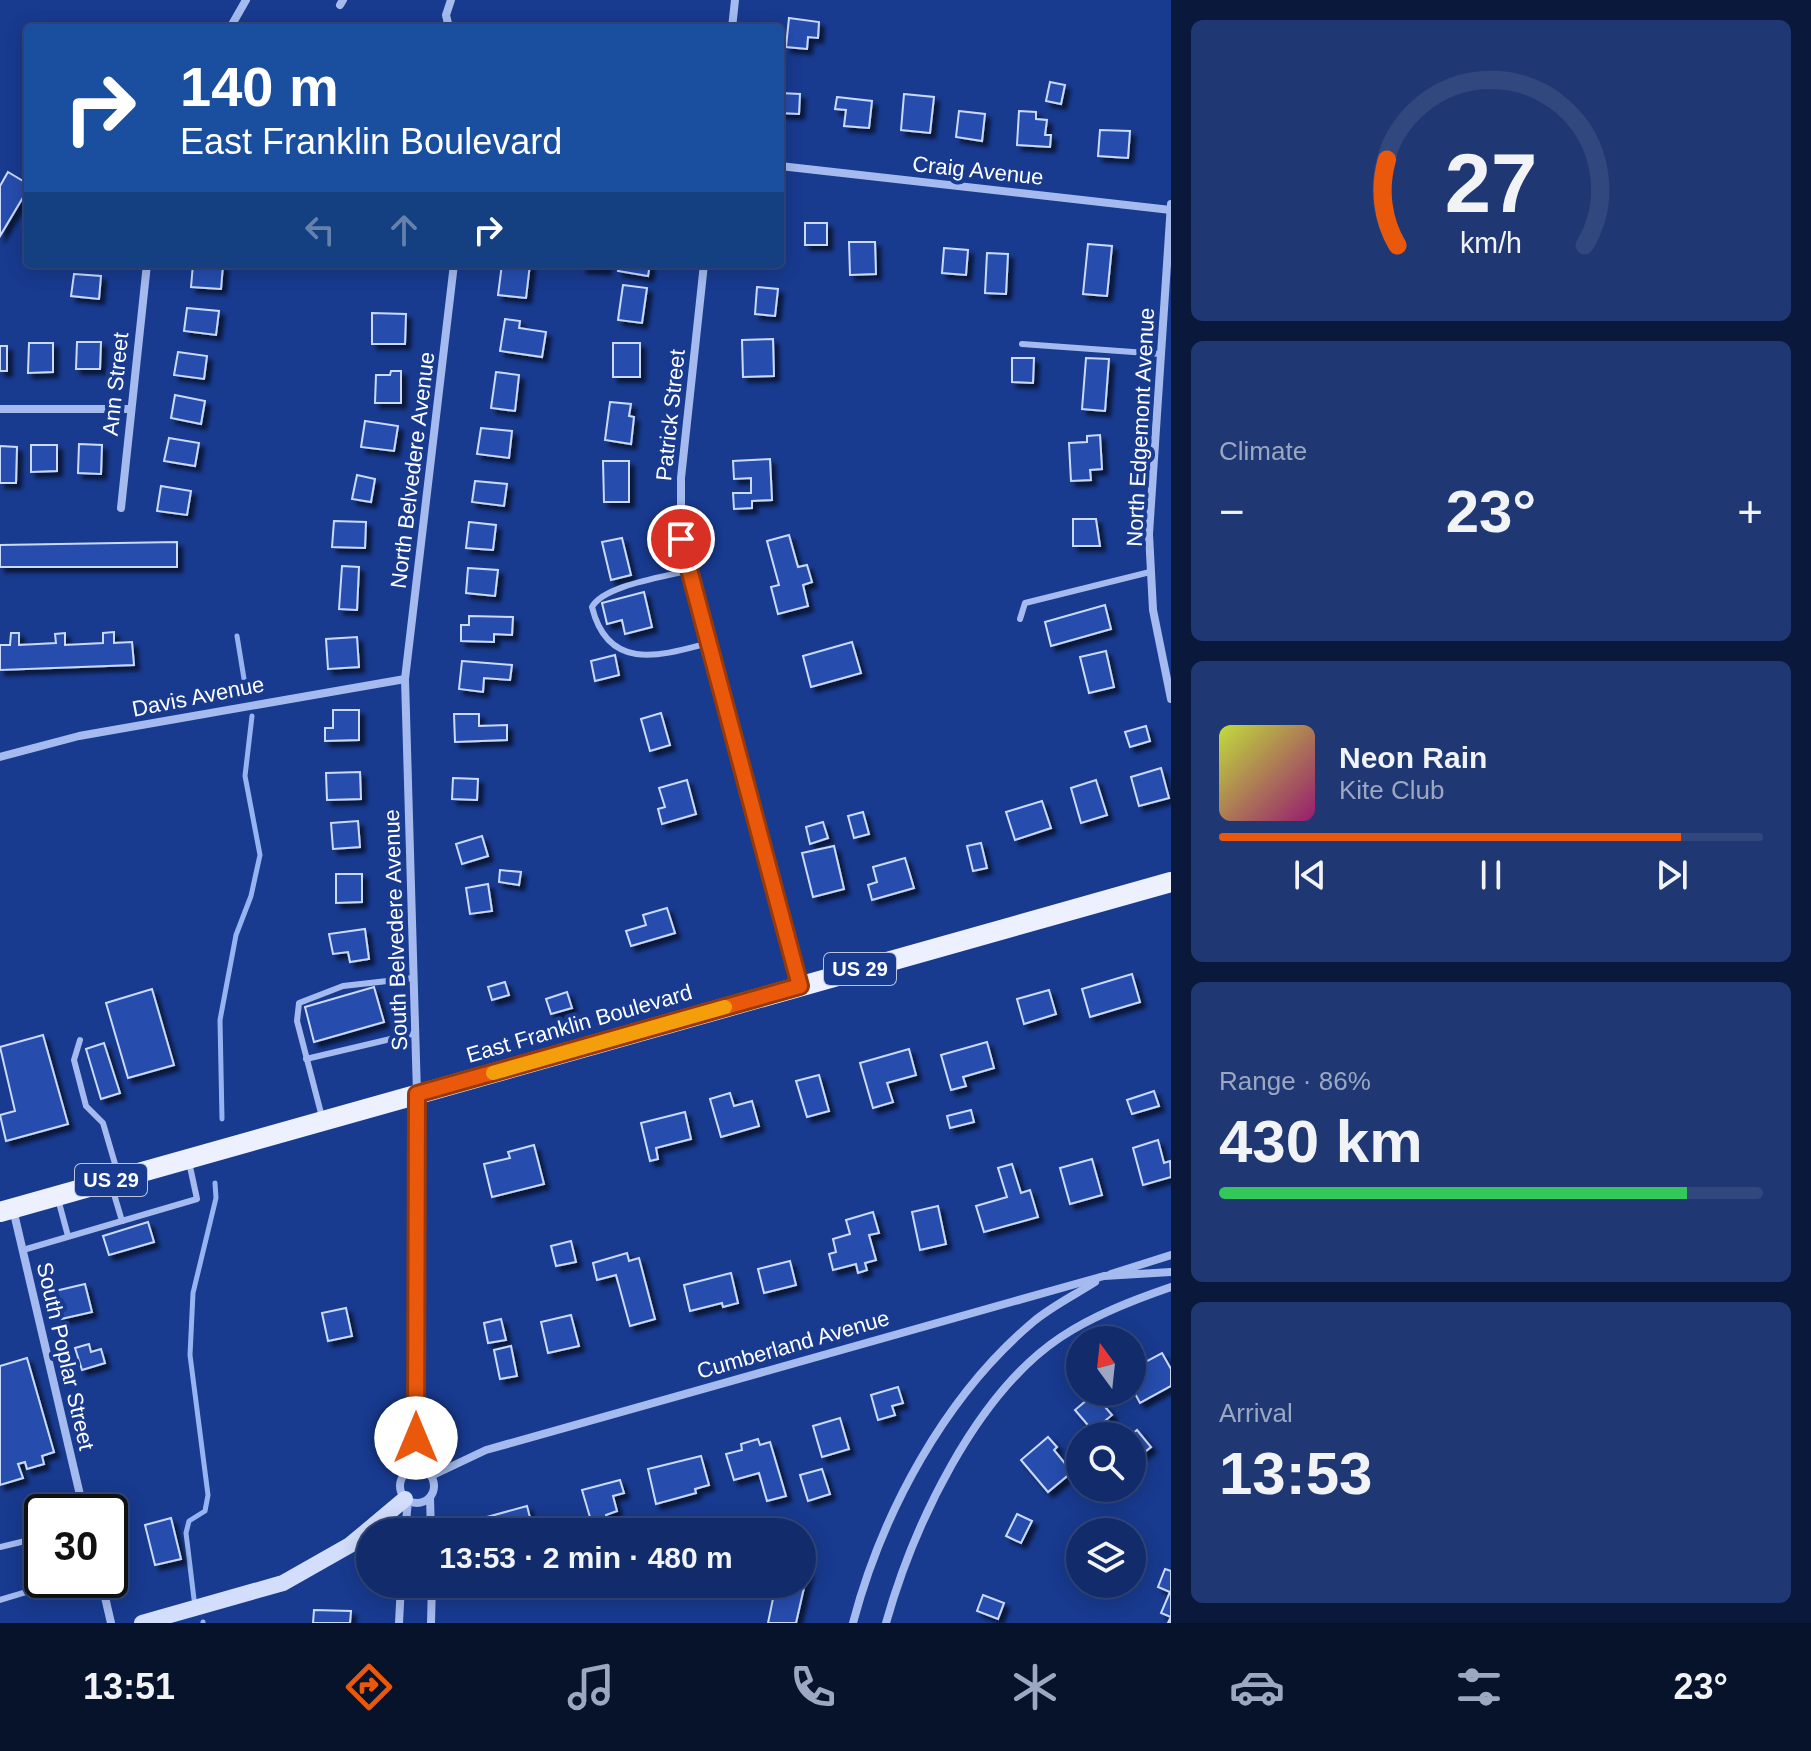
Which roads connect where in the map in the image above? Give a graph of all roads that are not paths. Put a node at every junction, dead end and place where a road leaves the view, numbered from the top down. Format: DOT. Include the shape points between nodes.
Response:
graph roads {
  1 [pos="246,0"];
  2 [pos="451,0"];
  3 [pos="735,0"];
  4 [pos="232,24"];
  5 [pos="448,24"];
  6 [pos="732,24"];
  7 [pos="784,166"];
  8 [pos="1171,204"];
  9 [pos="1171,210"];
  10 [pos="147,268"];
  11 [pos="454,268"];
  12 [pos="704,268"];
  13 [pos="1022,344"];
  14 [pos="1161,354"];
  15 [pos="0,409"];
  16 [pos="130,409"];
  17 [pos="121,508"];
  18 [pos="690,570"];
  19 [pos="1150,572"];
  20 [pos="1020,619"];
  21 [pos="709,643"];
  22 [pos="405,679"];
  23 [pos="1171,699"];
  24 [pos="0,757"];
  25 [pos="1171,882"];
  26 [pos="414,978"];
  27 [pos="800,986"];
  28 [pos="416,1033"];
  29 [pos="80,1040"];
  30 [pos="306,1059"];
  31 [pos="417,1094"];
  32 [pos="323,1120"];
  33 [pos="188,1159"];
  34 [pos="115,1179"];
  35 [pos="57,1196"];
  36 [pos="6,1210"];
  37 [pos="122,1221"];
  38 [pos="68,1236"];
  39 [pos="23,1250"];
  40 [pos="1171,1255"];
  41 [pos="1171,1272"];
  42 [pos="1104,1276"];
  43 [pos="1171,1287"];
  44 [pos="416,1469"];
  45 [pos="431,1476"];
  46 [pos="80,1494"];
  47 [pos="430,1498"];
  48 [pos="407,1500"];
  49 [pos="406,1518"];
  50 [pos="431,1518"];
  51 [pos="24,1541"];
  52 [pos="0,1547"];
  53 [pos="24,1593"];
  54 [pos="105,1598"];
  55 [pos="400,1598"];
  56 [pos="432,1598"];
  57 [pos="0,1600"];
  58 [pos="111,1623"];
  59 [pos="142,1623"];
  60 [pos="399,1623"];
  61 [pos="431,1623"];
  62 [pos="853,1623"];
  63 [pos="886,1623"];
  1 -- 4 [label="street"];
  2 -- 5 [label="street"];
  3 -- 6 [label="street"];
  7 -- 9 [label="street, Craig Avenue"];
  8 -- 9 [label="street, North Edgemont Avenue"];
  9 -- 14 [label="street, North Edgemont Avenue"];
  10 -- 16 [label="street, Ann Street"];
  11 -- 22 [label="street, North Belvedere Avenue"];
  12 -- 18 [label="street, Patrick Street" via="681,478 681,539"];
  13 -- 14 [label="lane"];
  14 -- 19 [label="street, North Edgemont Avenue"];
  15 -- 16 [label="street"];
  16 -- 17 [label="street, Ann Street"];
  18 -- 21 [label="street, Patrick Street"];
  18 -- 21 [label="lane" via="607,594 592,607 602,634 619,649 650,657"];
  19 -- 20 [label="lane" via="1025,603"];
  19 -- 23 [label="street, North Edgemont Avenue"];
  21 -- 27 [label="street, Patrick Street"];
  22 -- 24 [label="street, Davis Avenue" via="95,733"];
  22 -- 26 [label="street, South Belvedere Avenue"];
  25 -- 27 [label="main road, East Franklin Boulevard / US 29"];
  26 -- 28 [label="street, South Belvedere Avenue"];
  26 -- 30 [label="lane" via="343,986 299,1003 297,1021"];
  27 -- 31 [label="main road, East Franklin Boulevard / US 29"];
  28 -- 30 [label="lane"];
  28 -- 31 [label="street, South Belvedere Avenue"];
  29 -- 34 [label="lane" via="74,1060 86,1106 103,1123"];
  30 -- 32 [label="lane"];
  31 -- 32 [label="main road, East Franklin Boulevard / US 29"];
  31 -- 44 [label="street, South Belvedere Avenue"];
  32 -- 33 [label="main road, East Franklin Boulevard / US 29"];
  33 -- 34 [label="main road, East Franklin Boulevard / US 29"];
  33 -- 37 [label="lane" via="197,1199"];
  34 -- 35 [label="main road, East Franklin Boulevard / US 29"];
  34 -- 37 [label="lane"];
  35 -- 36 [label="main road, East Franklin Boulevard / US 29"];
  35 -- 38 [label="lane"];
  36 -- 39 [label="street, South Poplar Street"];
  37 -- 38 [label="lane"];
  38 -- 39 [label="lane"];
  39 -- 46 [label="street, South Poplar Street"];
  40 -- 42 [label="street"];
  41 -- 42 [label="street, Cumberland Avenue"];
  42 -- 45 [label="street, Cumberland Avenue" via="486,1450"];
  42 -- 62 [label="street" via="1016,1338 946,1422 892,1516"];
  43 -- 63 [label="street" via="1127,1302 1062,1337 1020,1372 944,1484 907,1557"];
  44 -- 45 [label="street"];
  44 -- 48 [label="street" via="400,1482"];
  45 -- 47 [label="street" via="435,1485"];
  47 -- 48 [label="street" via="419,1503"];
  47 -- 50 [label="street"];
  48 -- 49 [label="street"];
  48 -- 59 [label="street" via="350,1545 283,1583"];
  51 -- 52 [label="lane"];
  53 -- 57 [label="lane"];
  54 -- 58 [label="street"];
  55 -- 60 [label="street"];
  56 -- 61 [label="street"];
}
